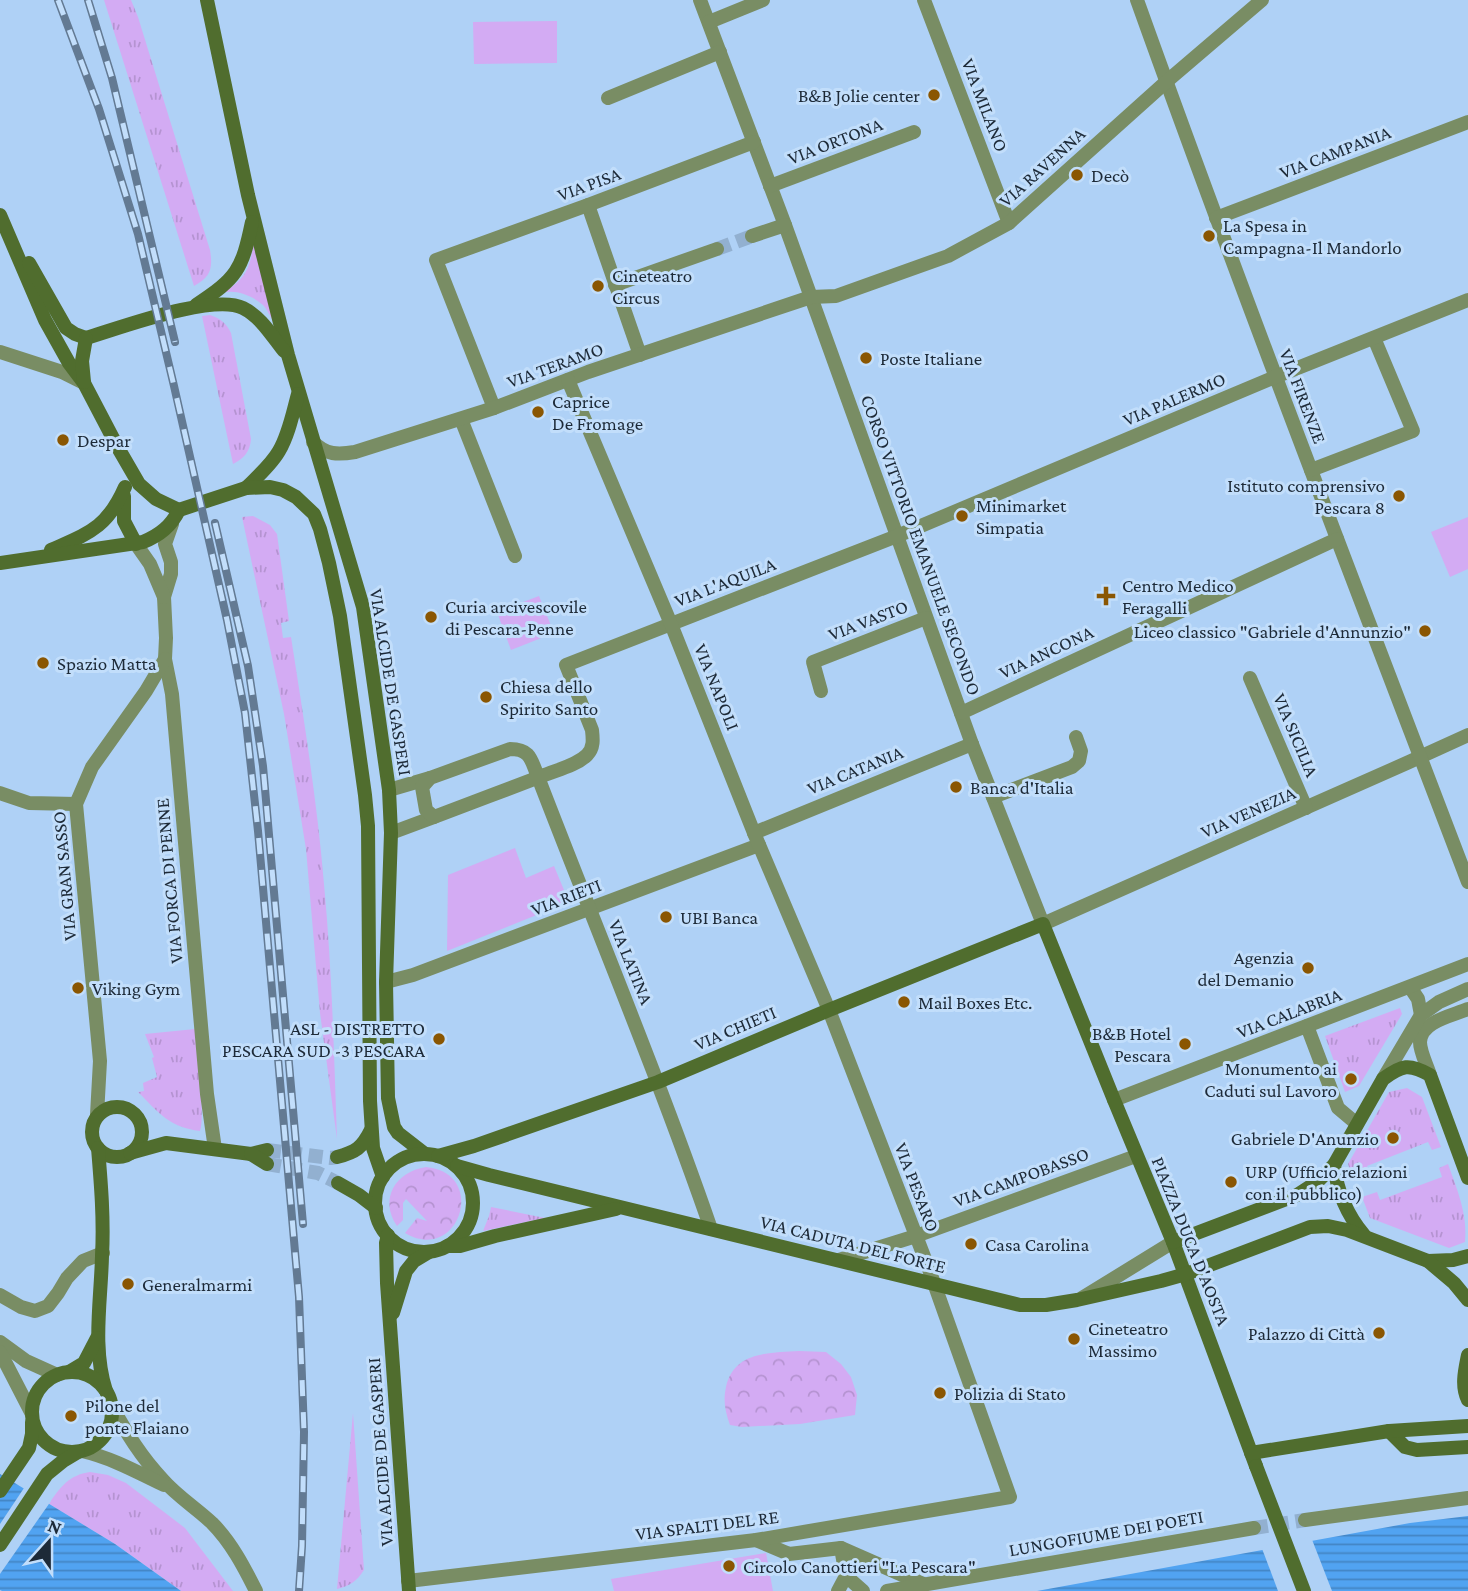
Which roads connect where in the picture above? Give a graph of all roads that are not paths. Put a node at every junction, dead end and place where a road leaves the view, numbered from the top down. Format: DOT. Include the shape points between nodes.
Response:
graph roads {
  1 [pos="207,0"];
  2 [pos="700,0"];
  3 [pos="763,0"];
  4 [pos="924,0"];
  5 [pos="1137,0"];
  6 [pos="1262,0"];
  7 [pos="709,22"];
  8 [pos="720,52"];
  9 [pos="1166,82"];
  10 [pos="608,98"];
  11 [pos="1468,122"];
  12 [pos="914,132"];
  13 [pos="754,142"];
  14 [pos="770,186"];
  15 [pos="588,205"];
  16 [pos="0,214"];
  17 [pos="253,218"];
  18 [pos="1216,218"];
  19 [pos="1009,223"];
  20 [pos="785,225"];
  21 [pos="751,236"];
  22 [pos="717,249"];
  23 [pos="615,285"];
  24 [pos="811,297"];
  25 [pos="1468,300"];
  26 [pos="195,306"];
  27 [pos="86,338"];
  28 [pos="1374,338"];
  29 [pos="0,352"];
  30 [pos="288,355"];
  31 [pos="640,355"];
  32 [pos="1275,377"];
  33 [pos="568,380"];
  34 [pos="85,383"];
  35 [pos="299,392"];
  36 [pos="494,408"];
  37 [pos="461,419"];
  38 [pos="313,442"];
  39 [pos="1311,470"];
  40 [pos="132,486"];
  41 [pos="246,488"];
  42 [pos="179,510"];
  43 [pos="172,524"];
  44 [pos="897,536"];
  45 [pos="1337,539"];
  46 [pos="136,544"];
  47 [pos="515,555"];
  48 [pos="37,556"];
  49 [pos="0,563"];
  50 [pos="164,597"];
  51 [pos="926,618"];
  52 [pos="671,624"];
  53 [pos="164,659"];
  54 [pos="1250,678"];
  55 [pos="146,691"];
  56 [pos="821,691"];
  57 [pos="172,694"];
  58 [pos="961,713"];
  59 [pos="1468,735"];
  60 [pos="1076,737"];
  61 [pos="972,744"];
  62 [pos="1421,757"];
  63 [pos="538,777"];
  64 [pos="430,778"];
  65 [pos="389,790"];
  66 [pos="0,793"];
  67 [pos="993,797"];
  68 [pos="76,804"];
  69 [pos="1306,808"];
  70 [pos="434,817"];
  71 [pos="391,833"];
  72 [pos="756,839"];
  73 [pos="1464,859"];
  74 [pos="1468,882"];
  75 [pos="589,909"];
  76 [pos="1043,923"];
  77 [pos="1468,964"];
  78 [pos="386,982"];
  79 [pos="1410,987"];
  80 [pos="1468,989"];
  81 [pos="1468,1009"];
  82 [pos="829,1010"];
  83 [pos="1421,1015"];
  84 [pos="1307,1026"];
  85 [pos="1430,1074"];
  86 [pos="1383,1079"];
  87 [pos="658,1082"];
  88 [pos="1114,1100"];
  89 [pos="97,1115"];
  90 [pos="140,1121"];
  91 [pos="1357,1124"];
  92 [pos="372,1129"];
  93 [pos="166,1143"];
  94 [pos="98,1148"];
  95 [pos="215,1149"];
  96 [pos="129,1153"];
  97 [pos="432,1155"];
  98 [pos="113,1156"];
  99 [pos="1136,1156"];
  100 [pos="267,1157"];
  101 [pos="337,1157"];
  102 [pos="457,1166"];
  103 [pos="1334,1166"];
  104 [pos="383,1177"];
  105 [pos="1468,1178"];
  106 [pos="338,1183"];
  107 [pos="103,1203"];
  108 [pos="621,1207"];
  109 [pos="376,1208"];
  110 [pos="711,1229"];
  111 [pos="1364,1235"];
  112 [pos="388,1236"];
  113 [pos="916,1236"];
  114 [pos="1173,1242"];
  115 [pos="439,1249"];
  116 [pos="103,1253"];
  117 [pos="1468,1256"];
  118 [pos="839,1260"];
  119 [pos="1428,1261"];
  120 [pos="1186,1274"];
  121 [pos="934,1284"];
  122 [pos="0,1295"];
  123 [pos="1077,1300"];
  124 [pos="1468,1300"];
  125 [pos="391,1321"];
  126 [pos="98,1333"];
  127 [pos="0,1342"];
  128 [pos="0,1352"];
  129 [pos="1468,1355"];
  130 [pos="62,1374"];
  131 [pos="109,1399"];
  132 [pos="1468,1401"];
  133 [pos="32,1414"];
  134 [pos="1468,1426"];
  135 [pos="1390,1431"];
  136 [pos="1468,1447"];
  137 [pos="80,1452"];
  138 [pos="1254,1459"];
  139 [pos="171,1489"];
  140 [pos="0,1491"];
  141 [pos="1010,1497"];
  142 [pos="1468,1498"];
  143 [pos="1305,1520"];
  144 [pos="1254,1528"];
  145 [pos="756,1539"];
  146 [pos="0,1545"];
  147 [pos="841,1548"];
  148 [pos="846,1576"];
  149 [pos="923,1584"];
  150 [pos="408,1586"];
  151 [pos="256,1591"];
  152 [pos="838,1591"];
  153 [pos="863,1591"];
  154 [pos="887,1591"];
  155 [pos="1304,1591"];
  1 -- 17 [label="main road"];
  2 -- 7 [label="street, CORSO VITTORIO EMANUELE SECONDO"];
  3 -- 7 [label="street"];
  4 -- 19 [label="street, VIA MILANO"];
  5 -- 9 [label="street, VIA FIRENZE"];
  6 -- 9 [label="street, VIA RAVENNA"];
  7 -- 8 [label="street, CORSO VITTORIO EMANUELE SECONDO"];
  8 -- 10 [label="street"];
  8 -- 13 [label="street, CORSO VITTORIO EMANUELE SECONDO"];
  9 -- 18 [label="street, VIA FIRENZE"];
  9 -- 19 [label="street, VIA RAVENNA"];
  11 -- 18 [label="street, VIA CAMPANIA"];
  12 -- 14 [label="street, VIA ORTONA"];
  13 -- 14 [label="street, CORSO VITTORIO EMANUELE SECONDO"];
  13 -- 15 [label="street, VIA PISA"];
  14 -- 20 [label="street, CORSO VITTORIO EMANUELE SECONDO"];
  15 -- 23 [label="street"];
  15 -- 36 [label="street, VIA PISA" via="436,260"];
  16 -- 27 [label="main road" via="66,328"];
  16 -- 34 [label="main road" via="45,320"];
  17 -- 26 [label="main road" via="237,271"];
  17 -- 30 [label="main road"];
  18 -- 32 [label="street, VIA FIRENZE"];
  19 -- 24 [label="street, VIA RAVENNA" via="948,256 836,296"];
  20 -- 21 [label="street"];
  20 -- 24 [label="street, CORSO VITTORIO EMANUELE SECONDO"];
  22 -- 23 [label="street"];
  23 -- 31 [label="street"];
  24 -- 31 [label="street, VIA TERAMO"];
  24 -- 44 [label="street, CORSO VITTORIO EMANUELE SECONDO"];
  25 -- 28 [label="street, VIA PALERMO"];
  26 -- 27 [label="main road, VIA ALCIDE DE GASPERI"];
  26 -- 30 [label="main road, VIA ALCIDE DE GASPERI" via="243,308"];
  27 -- 34 [label="main road"];
  28 -- 32 [label="street, VIA PALERMO"];
  28 -- 39 [label="street" via="1413,431"];
  29 -- 34 [label="street"];
  30 -- 35 [label="main road, VIA ALCIDE DE GASPERI"];
  31 -- 33 [label="street, VIA TERAMO"];
  32 -- 39 [label="street, VIA FIRENZE"];
  32 -- 44 [label="street, VIA PALERMO"];
  33 -- 36 [label="street, VIA TERAMO"];
  33 -- 52 [label="street, VIA NAPOLI"];
  34 -- 40 [label="main road"];
  35 -- 38 [label="main road, VIA ALCIDE DE GASPERI"];
  35 -- 41 [label="main road" via="279,452"];
  36 -- 37 [label="street, VIA TERAMO"];
  37 -- 38 [label="street, VIA TERAMO" via="340,455"];
  37 -- 47 [label="street"];
  38 -- 65 [label="main road, VIA ALCIDE DE GASPERI" via="363,607"];
  39 -- 45 [label="street, VIA FIRENZE"];
  40 -- 42 [label="main road"];
  40 -- 46 [label="main road" via="124,521"];
  40 -- 48 [label="main road" via="102,524"];
  41 -- 42 [label="main road"];
  41 -- 92 [label="main road, VIA ALCIDE DE GASPERI" via="278,489 296,497 314,514 341,623 368,826"];
  42 -- 43 [label="main road"];
  43 -- 46 [label="main road"];
  43 -- 50 [label="street, VIA FORCA DI PENNE" via="165,544 171,574"];
  44 -- 51 [label="street, CORSO VITTORIO EMANUELE SECONDO"];
  44 -- 52 [label="street, VIA L'AQUILA"];
  45 -- 58 [label="street, VIA ANCONA"];
  45 -- 62 [label="street, VIA FIRENZE"];
  46 -- 48 [label="main road"];
  46 -- 50 [label="street, VIA FORCA DI PENNE"];
  48 -- 49 [label="main road"];
  50 -- 53 [label="street, VIA FORCA DI PENNE"];
  51 -- 56 [label="street, VIA VASTO" via="813,662"];
  51 -- 58 [label="street, CORSO VITTORIO EMANUELE SECONDO"];
  52 -- 63 [label="street, VIA L'AQUILA" via="566,665 592,730 592,749 579,761"];
  52 -- 72 [label="street, VIA NAPOLI"];
  53 -- 55 [label="street, VIA GRAN SASSO"];
  53 -- 57 [label="street, VIA FORCA DI PENNE"];
  54 -- 69 [label="street, VIA SICILIA"];
  55 -- 57 [label="street" via="159,686"];
  55 -- 68 [label="street, VIA GRAN SASSO" via="92,767"];
  57 -- 95 [label="street, VIA FORCA DI PENNE"];
  58 -- 61 [label="street, CORSO VITTORIO EMANUELE SECONDO"];
  59 -- 62 [label="street, VIA VENEZIA"];
  60 -- 67 [label="street" via="1081,751 1072,767"];
  61 -- 67 [label="street, CORSO VITTORIO EMANUELE SECONDO"];
  61 -- 72 [label="street, VIA CATANIA"];
  62 -- 69 [label="street, VIA VENEZIA"];
  62 -- 73 [label="street, VIA FIRENZE"];
  63 -- 64 [label="street, VIA LATINA" via="528,753 510,749"];
  63 -- 70 [label="street"];
  63 -- 75 [label="street, VIA LATINA"];
  64 -- 65 [label="street"];
  64 -- 70 [label="street" via="422,787 426,810"];
  65 -- 71 [label="main road, VIA ALCIDE DE GASPERI"];
  66 -- 68 [label="street" via="29,803"];
  67 -- 76 [label="street, CORSO VITTORIO EMANUELE SECONDO"];
  68 -- 89 [label="street, VIA GRAN SASSO" via="100,1061"];
  69 -- 76 [label="street, VIA VENEZIA"];
  70 -- 71 [label="street"];
  71 -- 78 [label="main road, VIA ALCIDE DE GASPERI"];
  72 -- 75 [label="street, VIA RIETI"];
  72 -- 82 [label="street, VIA NAPOLI"];
  73 -- 74 [label="street, VIA FIRENZE"];
  75 -- 78 [label="street, VIA RIETI"];
  75 -- 87 [label="street, VIA LATINA"];
  76 -- 82 [label="main road, VIA CHIETI"];
  76 -- 88 [label="main road, CORSO VITTORIO EMANUELE SECONDO"];
  77 -- 79 [label="street, VIA CALABRIA"];
  78 -- 97 [label="main road, VIA ALCIDE DE GASPERI" via="392,1120 398,1133"];
  79 -- 83 [label="street"];
  79 -- 84 [label="street, VIA CALABRIA"];
  80 -- 83 [label="street"];
  81 -- 85 [label="street" via="1424,1032 1420,1044"];
  82 -- 87 [label="main road, VIA CHIETI"];
  82 -- 113 [label="street, VIA PESARO"];
  83 -- 86 [label="street"];
  84 -- 88 [label="street, VIA CALABRIA"];
  84 -- 91 [label="street" via="1338,1108"];
  85 -- 86 [label="main road" via="1407,1066"];
  85 -- 105 [label="main road"];
  86 -- 91 [label="main road"];
  87 -- 97 [label="main road, VIA CHIETI" via="474,1146"];
  87 -- 110 [label="street, VIA LATINA"];
  88 -- 99 [label="main road, PIAZZA DUCA D'AOSTA"];
  89 -- 90 [label="main road" via="120,1107"];
  89 -- 94 [label="main road" via="92,1136"];
  90 -- 93 [label="main road"];
  90 -- 96 [label="main road" via="141,1139"];
  91 -- 103 [label="main road"];
  92 -- 101 [label="main road" via="359,1149"];
  92 -- 104 [label="main road, VIA ALCIDE DE GASPERI"];
  93 -- 95 [label="main road"];
  93 -- 96 [label="main road"];
  94 -- 98 [label="main road"];
  94 -- 107 [label="main road"];
  95 -- 100 [label="main road"];
  96 -- 98 [label="main road"];
  97 -- 102 [label="main road"];
  97 -- 104 [label="main road" via="401,1160"];
  98 -- 107 [label="main road"];
  99 -- 113 [label="street, VIA CAMPOBASSO"];
  99 -- 114 [label="main road, PIAZZA DUCA D'AOSTA"];
  102 -- 108 [label="main road, VIA CADUTA DEL FORTE"];
  102 -- 115 [label="main road" via="470,1186 473,1209 465,1231"];
  103 -- 111 [label="main road" via="1342,1197"];
  103 -- 114 [label="main road" via="1297,1195"];
  104 -- 109 [label="main road"];
  106 -- 109 [label="main road"];
  107 -- 116 [label="main road"];
  108 -- 110 [label="main road, VIA CADUTA DEL FORTE"];
  108 -- 115 [label="main road, VIA CADUTA DEL FORTE"];
  109 -- 112 [label="main road"];
  110 -- 118 [label="main road, VIA CADUTA DEL FORTE"];
  111 -- 119 [label="main road, VIA CADUTA DEL FORTE"];
  111 -- 120 [label="main road, VIA CADUTA DEL FORTE" via="1328,1226 1310,1227"];
  112 -- 115 [label="main road" via="408,1249"];
  112 -- 125 [label="main road, VIA ALCIDE DE GASPERI"];
  113 -- 118 [label="street, VIA CAMPOBASSO"];
  113 -- 121 [label="street, VIA PESARO"];
  114 -- 120 [label="main road, PIAZZA DUCA D'AOSTA"];
  114 -- 123 [label="street, VIA CADUTA DEL FORTE"];
  115 -- 125 [label="main road, VIA ALCIDE DE GASPERI" via="406,1270"];
  116 -- 122 [label="street" via="83,1261 48,1306 35,1311"];
  116 -- 126 [label="main road"];
  117 -- 119 [label="main road"];
  118 -- 121 [label="main road, VIA CADUTA DEL FORTE"];
  119 -- 124 [label="main road"];
  120 -- 123 [label="main road, VIA CADUTA DEL FORTE"];
  120 -- 138 [label="main road, PIAZZA DUCA D'AOSTA"];
  121 -- 123 [label="main road, VIA CADUTA DEL FORTE" via="1020,1305"];
  121 -- 141 [label="street, VIA PESARO"];
  125 -- 150 [label="main road, VIA ALCIDE DE GASPERI"];
  126 -- 130 [label="main road" via="83,1363"];
  126 -- 131 [label="main road" via="100,1368"];
  127 -- 130 [label="street" via="26,1361"];
  128 -- 133 [label="street"];
  129 -- 132 [label="main road" via="1464,1383"];
  130 -- 131 [label="main road" via="82,1373 94,1379"];
  130 -- 133 [label="main road" via="38,1390"];
  131 -- 137 [label="main road" via="108,1430"];
  131 -- 139 [label="street" via="134,1445"];
  133 -- 137 [label="main road" via="46,1443 61,1451"];
  133 -- 140 [label="main road" via="29,1448"];
  134 -- 135 [label="main road"];
  135 -- 136 [label="main road" via="1405,1447"];
  135 -- 138 [label="main road"];
  137 -- 139 [label="street" via="101,1456"];
  137 -- 146 [label="main road" via="47,1474"];
  138 -- 155 [label="main road, PIAZZA DUCA D'AOSTA, bridge"];
  139 -- 151 [label="street" via="225,1538"];
  141 -- 145 [label="street, VIA SPALTI DEL RE"];
  142 -- 143 [label="street"];
  144 -- 149 [label="street, LUNGOFIUME DEI POETI"];
  145 -- 147 [label="street" via="789,1554"];
  145 -- 150 [label="street, VIA SPALTI DEL RE"];
  147 -- 148 [label="street"];
  147 -- 149 [label="street"];
  148 -- 152 [label="street"];
  148 -- 153 [label="street"];
  149 -- 154 [label="street, LUNGOFIUME DEI POETI"];
}
